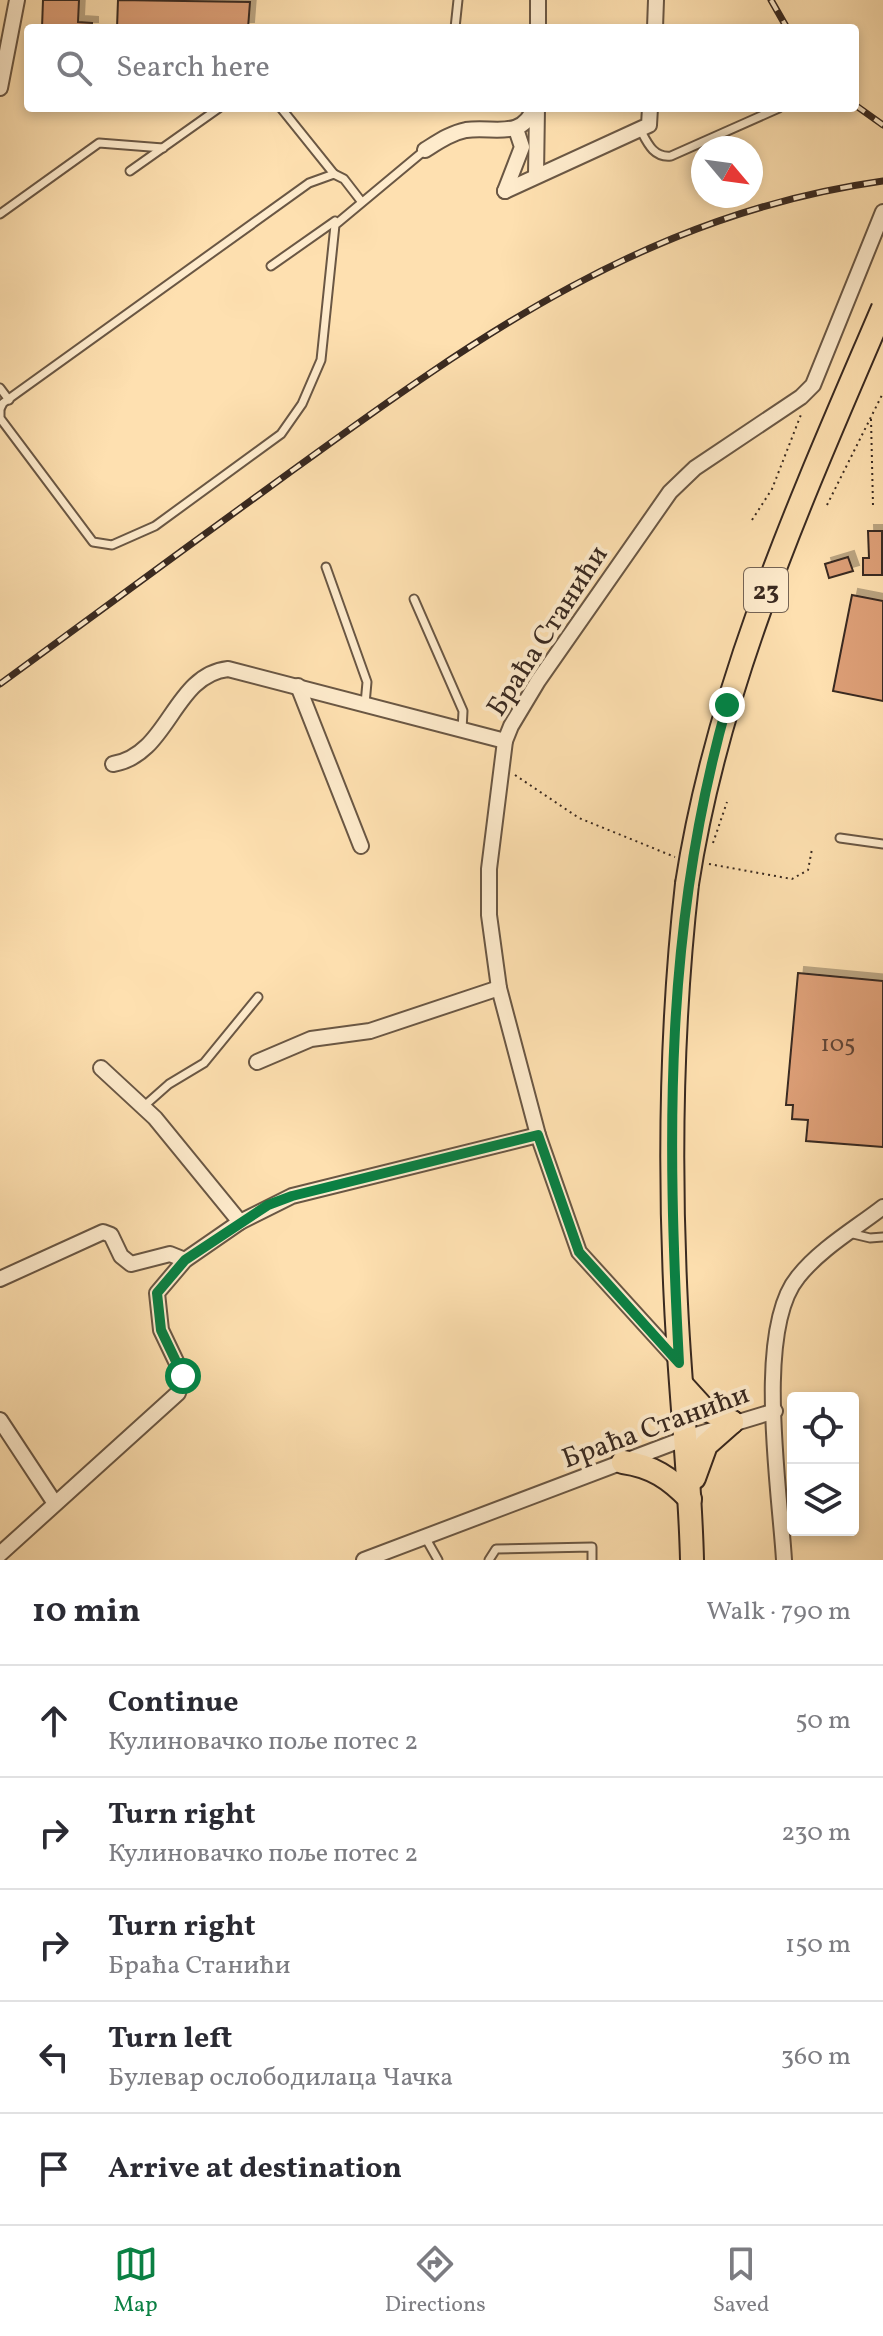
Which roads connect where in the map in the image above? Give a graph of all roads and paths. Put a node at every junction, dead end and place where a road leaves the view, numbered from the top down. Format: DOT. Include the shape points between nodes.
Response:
graph roads {
  1 [pos="17,0"];
  2 [pos="458,0"];
  3 [pos="538,0"];
  4 [pos="656,0"];
  5 [pos="7,24"];
  6 [pos="455,24"];
  7 [pos="538,24"];
  8 [pos="655,24"];
  9 [pos="0,88"];
  10 [pos="213,112"];
  11 [pos="284,112"];
  12 [pos="533,112"];
  13 [pos="535,112"];
  14 [pos="649,112"];
  15 [pos="770,112"];
  16 [pos="644,127"];
  17 [pos="516,129"];
  18 [pos="163,148"];
  19 [pos="425,150"];
  20 [pos="130,171"];
  21 [pos="334,174"];
  22 [pos="536,175"];
  23 [pos="361,201"];
  24 [pos="883,212"];
  25 [pos="0,214"];
  26 [pos="340,217"];
  27 [pos="271,266"];
  28 [pos="883,308"];
  29 [pos="0,388"];
  30 [pos="883,393"];
  31 [pos="9,400"];
  32 [pos="0,410"];
  33 [pos="803,411"];
  34 [pos="871,418"];
  35 [pos="827,505"];
  36 [pos="873,506"];
  37 [pos="752,520"];
  38 [pos="326,567"];
  39 [pos="414,599"];
  40 [pos="298,686"];
  41 [pos="365,704"];
  42 [pos="462,730"];
  43 [pos="505,741"];
  44 [pos="113,764"];
  45 [pos="501,774"];
  46 [pos="727,802"];
  47 [pos="840,838"];
  48 [pos="883,844"];
  49 [pos="361,846"];
  50 [pos="812,849"];
  51 [pos="710,851"];
  52 [pos="688,860"];
  53 [pos="701,863"];
  54 [pos="499,988"];
  55 [pos="258,997"];
  56 [pos="257,1062"];
  57 [pos="101,1068"];
  58 [pos="143,1107"];
  59 [pos="538,1135"];
  60 [pos="883,1207"];
  61 [pos="240,1222"];
  62 [pos="849,1233"];
  63 [pos="883,1237"];
  64 [pos="185,1260"];
  65 [pos="0,1279"];
  66 [pos="680,1374"];
  67 [pos="775,1411"];
  68 [pos="0,1420"];
  69 [pos="732,1422"];
  70 [pos="686,1438"];
  71 [pos="623,1462"];
  72 [pos="690,1499"];
  73 [pos="54,1502"];
  74 [pos="425,1537"];
  75 [pos="0,1554"];
  76 [pos="364,1560"];
  77 [pos="438,1560"];
  78 [pos="489,1560"];
  79 [pos="592,1560"];
  80 [pos="692,1560"];
  81 [pos="784,1560"];
  1 -- 5 [label="street"];
  2 -- 6 [label="lane"];
  3 -- 7 [label="street"];
  4 -- 8 [label="street"];
  5 -- 9 [label="street"];
  10 -- 18 [label="lane"];
  11 -- 21 [label="lane"];
  12 -- 17 [label="street"];
  13 -- 22 [label="street"];
  14 -- 16 [label="street"];
  15 -- 16 [label="lane" via="671,156 651,149"];
  16 -- 22 [label="street"];
  17 -- 19 [label="street" via="462,131"];
  17 -- 22 [label="street" via="522,147 505,191"];
  18 -- 20 [label="lane"];
  18 -- 25 [label="lane" via="99,143"];
  19 -- 23 [label="lane"];
  21 -- 23 [label="lane"];
  21 -- 31 [label="lane" via="309,183"];
  23 -- 26 [label="lane"];
  24 -- 43 [label="street, Браћа Станићи" via="813,385 695,468 670,492 538,681"];
  26 -- 27 [label="lane"];
  26 -- 32 [label="lane" via="333,236 321,360 302,404 281,434 155,526 112,545 93,542 0,418"];
  28 -- 66 [label="main road, 23, bridge" via="782,549 736,675 701,803 675,992 671,1101"];
  29 -- 31 [label="lane"];
  30 -- 34 [label="path"];
  31 -- 32 [label="lane"];
  33 -- 37 [label="path" via="772,489"];
  34 -- 35 [label="path"];
  34 -- 36 [label="path"];
  38 -- 41 [label="lane" via="367,682"];
  39 -- 42 [label="lane" via="463,711"];
  40 -- 41 [label="street"];
  40 -- 44 [label="street" via="237,670 212,673 187,695 148,746"];
  40 -- 49 [label="street"];
  41 -- 42 [label="street"];
  42 -- 43 [label="street"];
  43 -- 45 [label="street, Браћа Станићи"];
  45 -- 52 [label="path" via="516,776 579,818"];
  45 -- 54 [label="street, Браћа Станићи" via="489,869"];
  46 -- 51 [label="path"];
  47 -- 48 [label="lane"];
  50 -- 53 [label="path" via="808,870 792,879"];
  54 -- 56 [label="street" via="370,1031 311,1039"];
  54 -- 59 [label="street, Браћа Станићи"];
  55 -- 58 [label="lane" via="204,1063"];
  57 -- 58 [label="street"];
  58 -- 61 [label="street"];
  59 -- 61 [label="street" via="292,1196"];
  59 -- 66 [label="street, Браћа Станићи" via="579,1252"];
  60 -- 62 [label="street, Браћа Станићи"];
  61 -- 64 [label="street"];
  62 -- 63 [label="lane"];
  62 -- 67 [label="street, Браћа Станићи" via="799,1275 786,1294 776,1323"];
  64 -- 65 [label="street" via="170,1254 131,1264 111,1235 103,1232"];
  64 -- 73 [label="street" via="162,1285 156,1301 182,1386"];
  66 -- 69 [label="main road" via="702,1407"];
  66 -- 70 [label="main road, 23"];
  67 -- 69 [label="street, Браћа Станићи"];
  67 -- 81 [label="street"];
  68 -- 73 [label="street"];
  69 -- 70 [label="street, Браћа Станићи"];
  69 -- 72 [label="main road" via="706,1445"];
  70 -- 71 [label="street, Браћа Станићи"];
  70 -- 72 [label="main road, 23"];
  71 -- 72 [label="main road" via="651,1468"];
  71 -- 74 [label="street, Браћа Станићи"];
  72 -- 80 [label="main road, 23"];
  73 -- 75 [label="street"];
  74 -- 76 [label="street, Браћа Станићи"];
  74 -- 77 [label="lane"];
  78 -- 79 [label="lane" via="496,1549 592,1547"];
}
